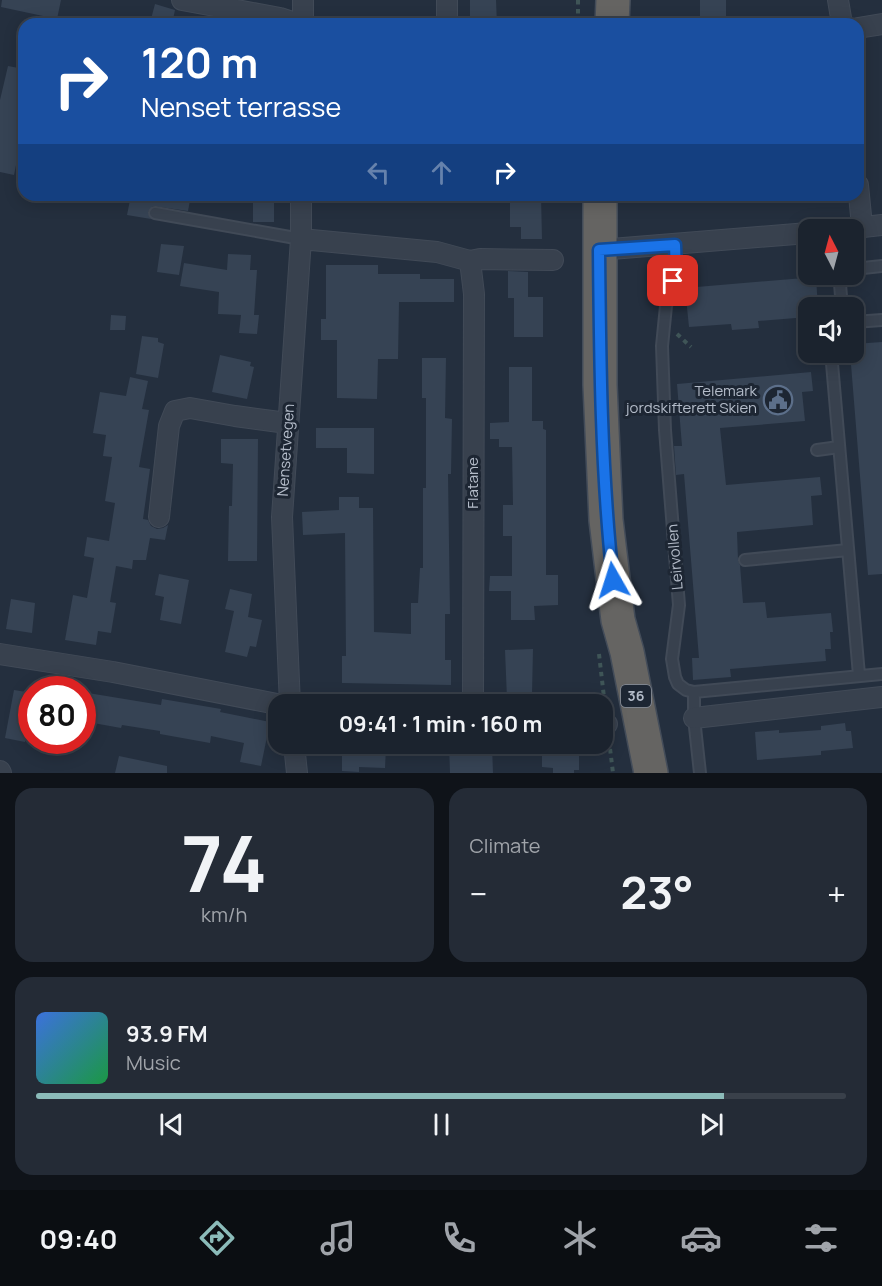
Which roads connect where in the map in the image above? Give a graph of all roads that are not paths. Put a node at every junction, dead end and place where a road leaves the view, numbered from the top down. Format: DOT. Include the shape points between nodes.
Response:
graph roads {
  1 [pos="182,0"];
  2 [pos="303,0"];
  3 [pos="447,0"];
  4 [pos="592,0"];
  5 [pos="613,0"];
  6 [pos="838,0"];
  7 [pos="225,16"];
  8 [pos="280,18"];
  9 [pos="301,18"];
  10 [pos="447,18"];
  11 [pos="593,18"];
  12 [pos="612,18"];
  13 [pos="841,18"];
  14 [pos="882,24"];
  15 [pos="864,27"];
  16 [pos="301,201"];
  17 [pos="600,201"];
  18 [pos="860,201"];
  19 [pos="155,213"];
  20 [pos="861,219"];
  21 [pos="882,225"];
  22 [pos="864,226"];
  23 [pos="798,233"];
  24 [pos="301,239"];
  25 [pos="675,245"];
  26 [pos="599,250"];
  27 [pos="553,260"];
  28 [pos="470,261"];
  29 [pos="882,266"];
  30 [pos="864,268"];
  31 [pos="882,320"];
  32 [pos="864,321"];
  33 [pos="832,363"];
  34 [pos="287,423"];
  35 [pos="839,447"];
  36 [pos="817,450"];
  37 [pos="159,517"];
  38 [pos="848,550"];
  39 [pos="745,560"];
  40 [pos="618,620"];
  41 [pos="0,654"];
  42 [pos="882,674"];
  43 [pos="859,675"];
  44 [pos="694,692"];
  45 [pos="290,694"];
  46 [pos="473,694"];
  47 [pos="882,697"];
  48 [pos="268,702"];
  49 [pos="694,718"];
  50 [pos="295,754"];
  51 [pos="297,773"];
  52 [pos="629,773"];
  53 [pos="651,773"];
  54 [pos="700,773"];
  1 -- 7 [label="street"];
  2 -- 9 [label="street"];
  3 -- 10 [label="street"];
  4 -- 11 [label="highway"];
  5 -- 12 [label="highway"];
  6 -- 13 [label="street"];
  7 -- 8 [label="street"];
  14 -- 15 [label="street"];
  16 -- 24 [label="street, Nensetvegen"];
  17 -- 26 [label="highway, 36"];
  18 -- 20 [label="street"];
  19 -- 24 [label="lane"];
  21 -- 22 [label="street"];
  23 -- 25 [label="street"];
  24 -- 28 [label="street" via="437,252"];
  24 -- 34 [label="street, Nensetvegen"];
  25 -- 26 [label="street"];
  25 -- 44 [label="lane, Leirvollen" via="676,272 666,306 662,346 664,430 679,606 672,659 678,684"];
  26 -- 40 [label="highway, 36" via="606,508"];
  27 -- 28 [label="street"];
  28 -- 46 [label="street, Flatane" via="474,294"];
  29 -- 30 [label="lane"];
  31 -- 32 [label="lane"];
  33 -- 35 [label="lane"];
  34 -- 37 [label="street" via="190,408 175,411 169,426"];
  34 -- 45 [label="street, Nensetvegen" via="282,517"];
  35 -- 36 [label="lane"];
  35 -- 38 [label="lane"];
  38 -- 39 [label="lane"];
  38 -- 43 [label="lane"];
  40 -- 52 [label="highway, 36" via="614,654"];
  40 -- 53 [label="highway, 36"];
  41 -- 48 [label="street"];
  42 -- 43 [label="lane"];
  43 -- 44 [label="lane"];
  44 -- 49 [label="lane"];
  47 -- 49 [label="street"];
  49 -- 54 [label="lane"];
  50 -- 51 [label="street"];
}
